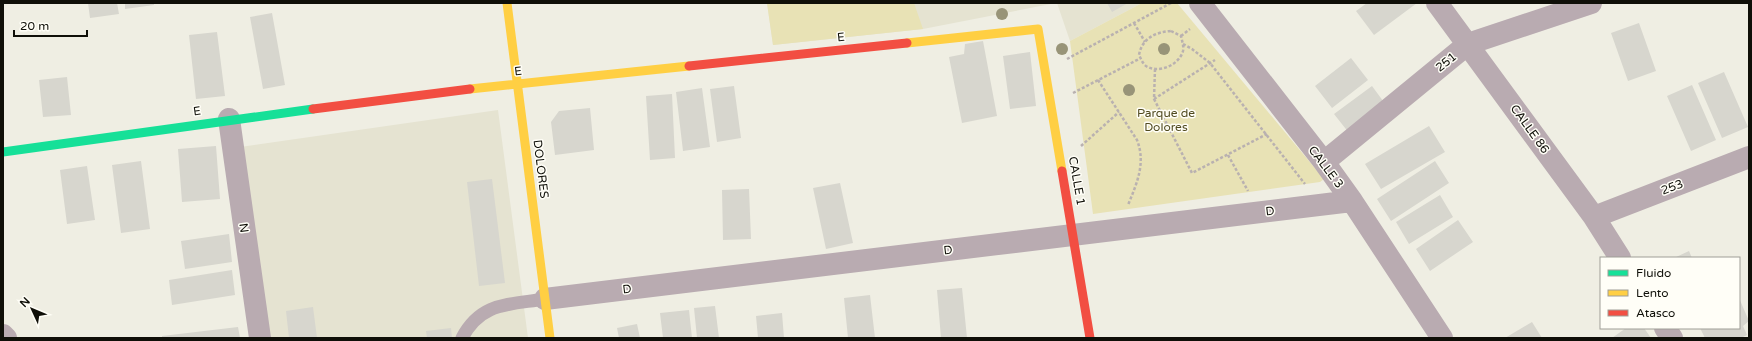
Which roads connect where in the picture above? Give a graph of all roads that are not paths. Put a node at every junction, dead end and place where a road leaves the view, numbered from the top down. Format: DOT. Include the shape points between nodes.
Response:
graph roads {
  1 [pos="507,3"];
  2 [pos="1200,3"];
  3 [pos="1437,3"];
  4 [pos="1591,3"];
  5 [pos="1038,29"];
  6 [pos="1468,44"];
  7 [pos="518,84"];
  8 [pos="229,119"];
  9 [pos="3,152"];
  10 [pos="1749,157"];
  11 [pos="1324,162"];
  12 [pos="1352,201"];
  13 [pos="1594,217"];
  14 [pos="1074,235"];
  15 [pos="1619,257"];
  16 [pos="545,299"];
  17 [pos="1666,329"];
  18 [pos="3,335"];
  19 [pos="6,338"];
  20 [pos="260,338"];
  21 [pos="462,338"];
  22 [pos="550,338"];
  23 [pos="1090,338"];
  24 [pos="1442,338"];
  25 [pos="1672,338"];
  1 -- 7 [label="street, DOLORES"];
  2 -- 11 [label="street, CALLE 3"];
  3 -- 6 [label="street, CALLE 86"];
  4 -- 6 [label="street, 251"];
  5 -- 7 [label="street, E"];
  5 -- 14 [label="street, CALLE 1"];
  6 -- 11 [label="street, 251"];
  6 -- 13 [label="street, CALLE 86"];
  7 -- 8 [label="street, E"];
  7 -- 16 [label="street, DOLORES"];
  8 -- 9 [label="street, E"];
  8 -- 20 [label="street, N"];
  10 -- 13 [label="street, 253"];
  11 -- 12 [label="street, CALLE 3"];
  12 -- 14 [label="street, D"];
  12 -- 24 [label="street, CALLE 3"];
  13 -- 15 [label="street, CALLE 86"];
  14 -- 16 [label="street, D"];
  14 -- 23 [label="street, CALLE 1"];
  16 -- 21 [label="lane" via="496,306 478,316"];
  16 -- 22 [label="street, DOLORES"];
  17 -- 25 [label="street"];
  18 -- 19 [label="street"];
}
